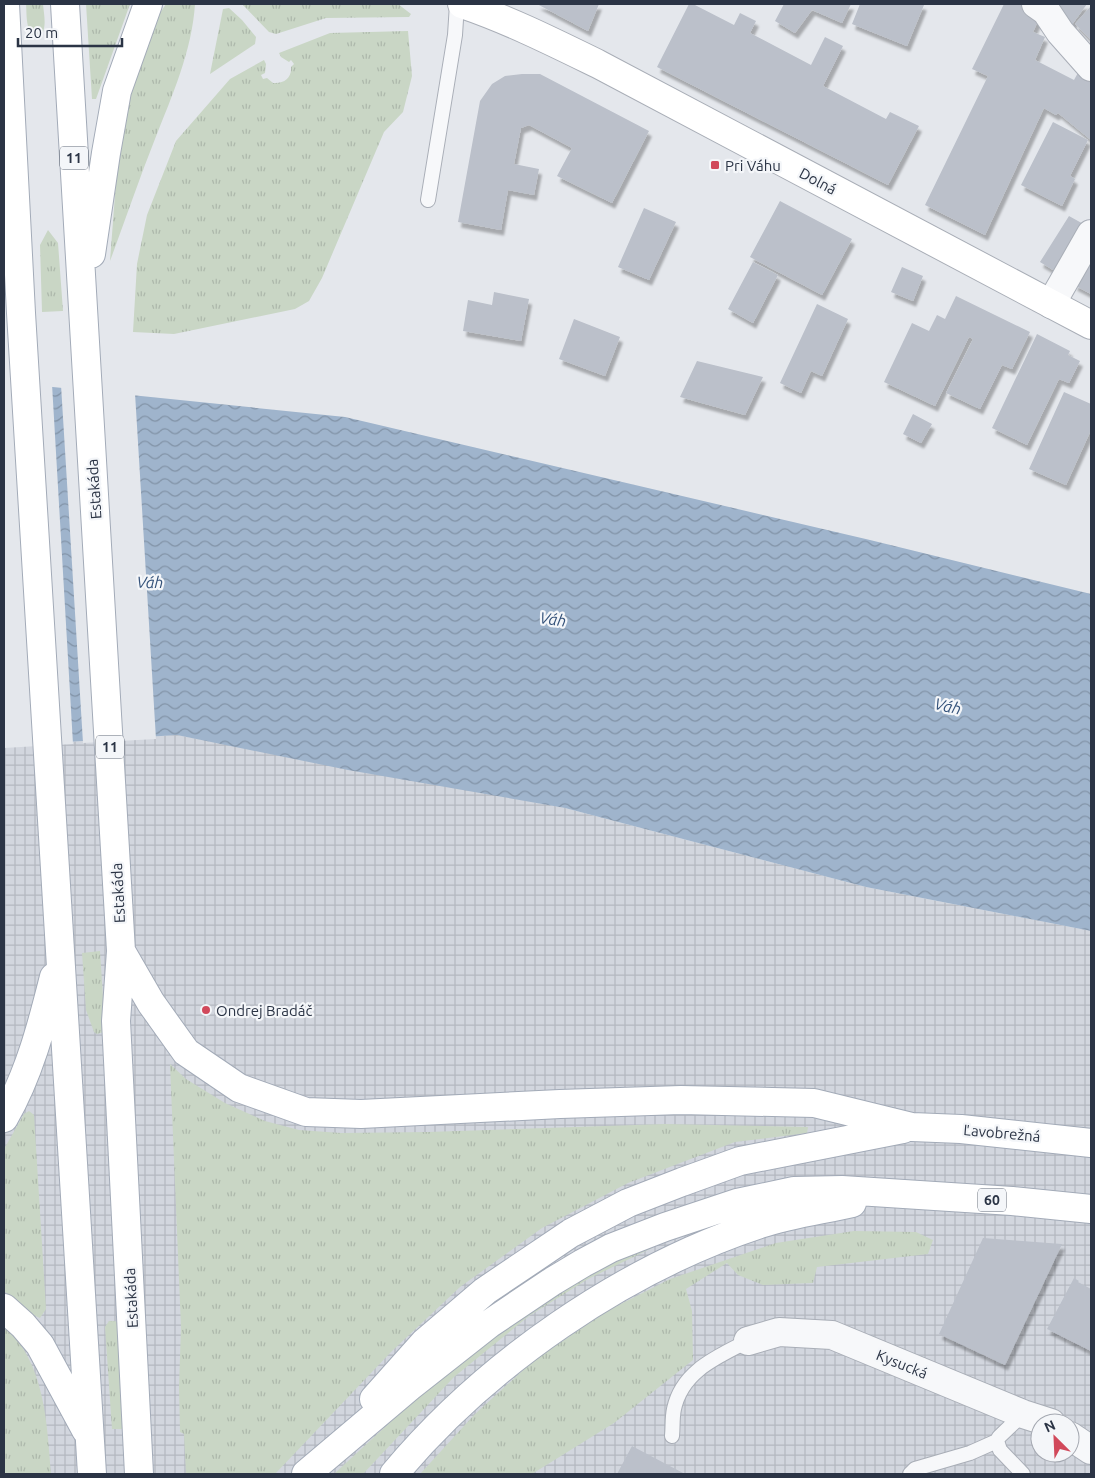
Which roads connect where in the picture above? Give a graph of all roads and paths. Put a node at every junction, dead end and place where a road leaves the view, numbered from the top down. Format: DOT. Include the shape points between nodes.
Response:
graph roads {
  1 [pos="5,4"];
  2 [pos="65,4"];
  3 [pos="148,4"];
  4 [pos="457,4"];
  5 [pos="462,4"];
  6 [pos="1036,4"];
  7 [pos="1091,67"];
  8 [pos="428,200"];
  9 [pos="1091,234"];
  10 [pos="1051,304"];
  11 [pos="83,312"];
  12 [pos="1091,324"];
  13 [pos="122,952"];
  14 [pos="60,954"];
  15 [pos="4,1118"];
  16 [pos="912,1127"];
  17 [pos="1091,1143"];
  18 [pos="893,1194"];
  19 [pos="1091,1209"];
  20 [pos="4,1308"];
  21 [pos="748,1341"];
  22 [pos="1023,1414"];
  23 [pos="1030,1416"];
  24 [pos="672,1436"];
  25 [pos="90,1437"];
  26 [pos="997,1441"];
  27 [pos="1080,1443"];
  28 [pos="1091,1450"];
  29 [pos="92,1474"];
  30 [pos="140,1474"];
  31 [pos="306,1474"];
  32 [pos="394,1474"];
  33 [pos="910,1474"];
  34 [pos="1023,1474"];
  1 -- 14 [label="main road"];
  2 -- 11 [label="main road, 11"];
  3 -- 11 [label="main road" via="117,91"];
  4 -- 8 [label="lane" via="455,35"];
  5 -- 10 [label="main road, Dolná" via="489,13 598,64"];
  6 -- 7 [label="street" via="1046,11"];
  9 -- 10 [label="street"];
  10 -- 12 [label="main road, Dolná"];
  11 -- 13 [label="main road, Estakáda / 11"];
  13 -- 16 [label="main road" via="151,1003 186,1052 239,1088 306,1112 362,1114 681,1100 814,1103"];
  13 -- 30 [label="main road, Estakáda" via="116,1021"];
  14 -- 15 [label="main road" via="38,1040"];
  14 -- 25 [label="main road"];
  16 -- 17 [label="main road, Ľavobrežná"];
  16 -- 31 [label="main road" via="740,1161 628,1203 571,1233 485,1291 424,1343"];
  18 -- 19 [label="main road, 60"];
  18 -- 31 [label="main road" via="794,1191 736,1203 611,1248 553,1281 489,1324"];
  18 -- 32 [label="main road" via="761,1224 692,1250 633,1280 581,1311 506,1367 461,1404"];
  20 -- 25 [label="main road" via="40,1345"];
  21 -- 22 [label="street, Kysucká" via="779,1332 832,1336"];
  21 -- 24 [label="lane" via="702,1366 686,1381 674,1408"];
  22 -- 23 [label="street, Kysucká"];
  22 -- 26 [label="lane"];
  25 -- 29 [label="main road"];
  26 -- 33 [label="lane"];
  26 -- 34 [label="lane" via="1000,1450"];
  27 -- 28 [label="street"];
}
